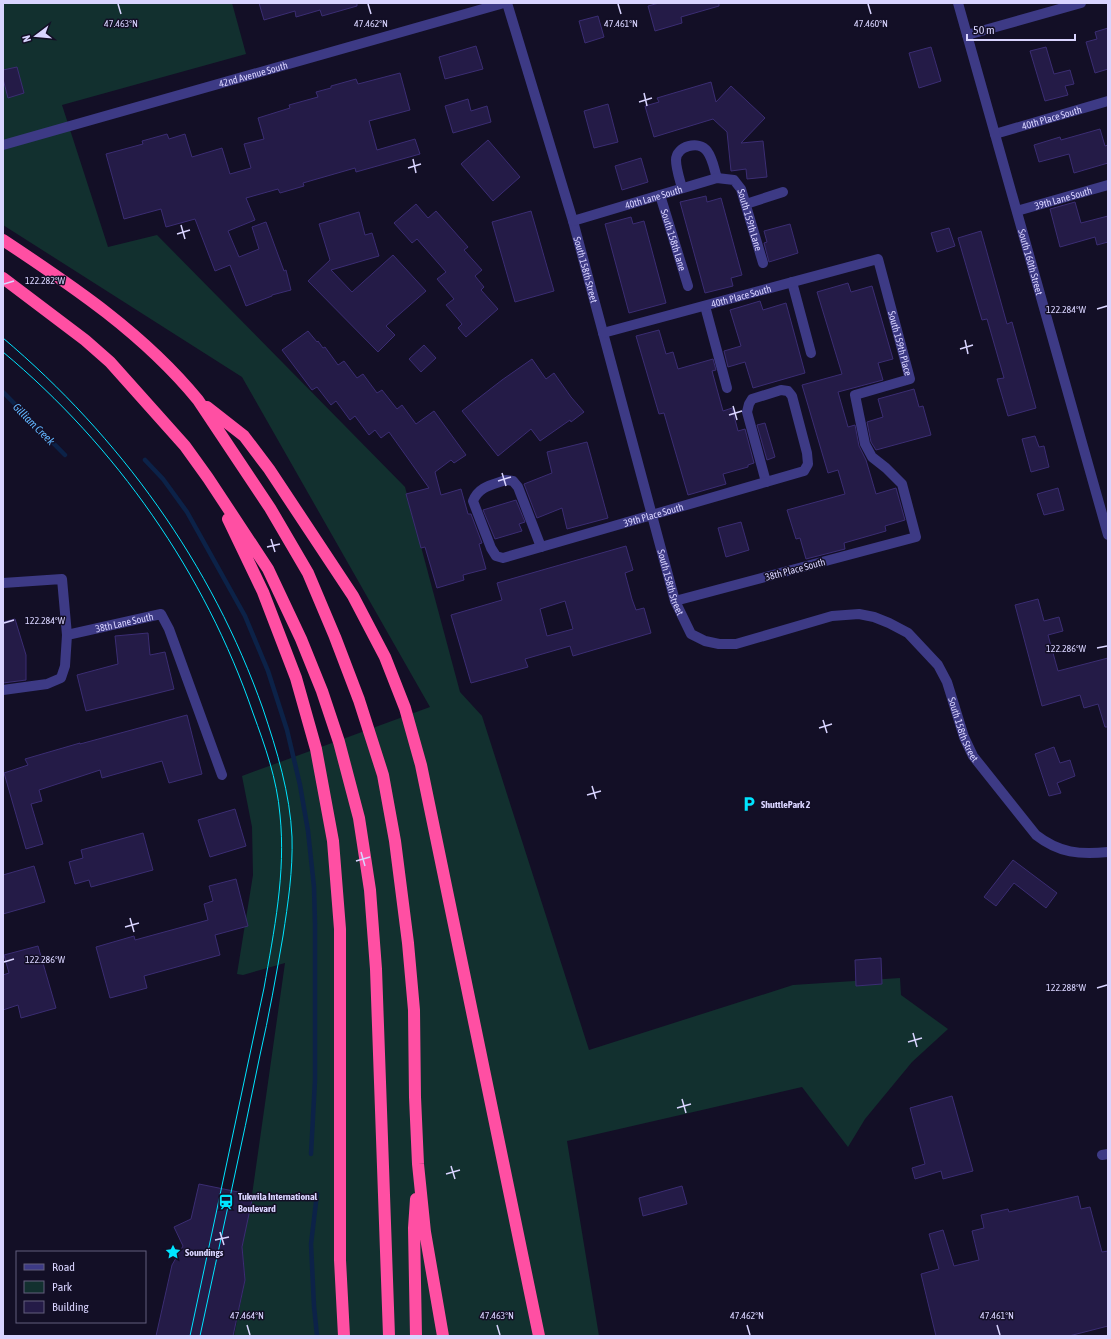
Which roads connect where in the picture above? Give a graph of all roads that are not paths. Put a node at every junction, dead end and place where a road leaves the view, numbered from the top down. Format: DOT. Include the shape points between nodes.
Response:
graph roads {
  1 [pos="505,3"];
  2 [pos="958,3"];
  3 [pos="1081,3"];
  4 [pos="967,35"];
  5 [pos="1108,101"];
  6 [pos="995,134"];
  7 [pos="3,145"];
  8 [pos="717,178"];
  9 [pos="734,180"];
  10 [pos="1108,185"];
  11 [pos="682,188"];
  12 [pos="783,192"];
  13 [pos="660,195"];
  14 [pos="746,204"];
  15 [pos="1018,211"];
  16 [pos="573,221"];
  17 [pos="3,240"];
  18 [pos="878,259"];
  19 [pos="762,263"];
  20 [pos="3,278"];
  21 [pos="792,282"];
  22 [pos="688,286"];
  23 [pos="705,306"];
  24 [pos="603,333"];
  25 [pos="811,354"];
  26 [pos="727,388"];
  27 [pos="198,400"];
  28 [pos="208,478"];
  29 [pos="766,482"];
  30 [pos="652,515"];
  31 [pos="1108,536"];
  32 [pos="916,537"];
  33 [pos="541,547"];
  34 [pos="3,583"];
  35 [pos="674,601"];
  36 [pos="67,635"];
  37 [pos="3,690"];
  38 [pos="222,775"];
  39 [pos="1108,852"];
  40 [pos="418,1164"];
  41 [pos="344,1336"];
  42 [pos="389,1336"];
  43 [pos="416,1336"];
  44 [pos="442,1336"];
  45 [pos="539,1336"];
  1 -- 7 [label="street, 42nd Avenue South"];
  1 -- 16 [label="street, South 158th Street"];
  2 -- 4 [label="street, South 160th Street"];
  3 -- 4 [label="street"];
  4 -- 6 [label="street, South 160th Street"];
  5 -- 6 [label="street, 40th Place South"];
  6 -- 15 [label="street, South 160th Street"];
  8 -- 9 [label="street, 40th Lane South"];
  8 -- 11 [label="street, 40th Lane South"];
  8 -- 11 [label="street" via="706,150 698,145 688,146 680,151 676,159"];
  9 -- 14 [label="street, South 159th Lane" via="741,189"];
  10 -- 15 [label="street, 39th Lane South"];
  11 -- 13 [label="street, 40th Lane South"];
  12 -- 14 [label="street"];
  13 -- 16 [label="street, 40th Lane South"];
  13 -- 22 [label="street, South 158th Lane"];
  14 -- 19 [label="street, South 159th Lane"];
  15 -- 31 [label="street, South 160th Street"];
  16 -- 24 [label="street, South 158th Street"];
  17 -- 27 [label="highway" via="104,310 157,354"];
  18 -- 21 [label="street, 40th Place South"];
  18 -- 32 [label="street, South 159th Place" via="910,379 855,395 865,444 872,457 902,484"];
  20 -- 28 [label="highway" via="110,362 185,446"];
  21 -- 23 [label="street, 40th Place South"];
  21 -- 25 [label="street"];
  23 -- 24 [label="street, 40th Place South"];
  23 -- 26 [label="street"];
  24 -- 30 [label="street, South 158th Street"];
  27 -- 40 [label="highway" via="270,508 308,574 359,700 383,775 395,840 408,943 414,1010"];
  27 -- 45 [label="highway" via="244,436 269,469 353,596 385,657 405,708 421,765"];
  28 -- 41 [label="highway" via="263,592 296,678 316,749 333,841 340,929 340,1245"];
  28 -- 42 [label="highway" via="268,569 301,639 339,742 359,818 370,890 376,969"];
  29 -- 29 [label="street, 39th Place South" via="804,471 808,464 808,453 792,396 788,391 781,390 752,399 748,404 747,412"];
  29 -- 30 [label="street, 39th Place South"];
  30 -- 33 [label="street, 39th Place South"];
  30 -- 35 [label="street, South 158th Street"];
  32 -- 35 [label="street, 38th Place South"];
  33 -- 33 [label="street, 39th Place South" via="503,558 496,556 473,501 476,494 481,489 506,480 513,481 518,487"];
  34 -- 36 [label="street" via="62,578"];
  35 -- 39 [label="street, South 158th Street" via="691,634 719,644 736,644 832,616 859,614 874,617 908,633 941,670 973,756 1036,835 1058,849 1077,853"];
  36 -- 37 [label="street" via="65,666 61,678 47,684"];
  36 -- 38 [label="street, 38th Lane South" via="161,614 169,629"];
  40 -- 43 [label="highway" via="414,1228"];
  40 -- 44 [label="highway" via="425,1232"];
}
